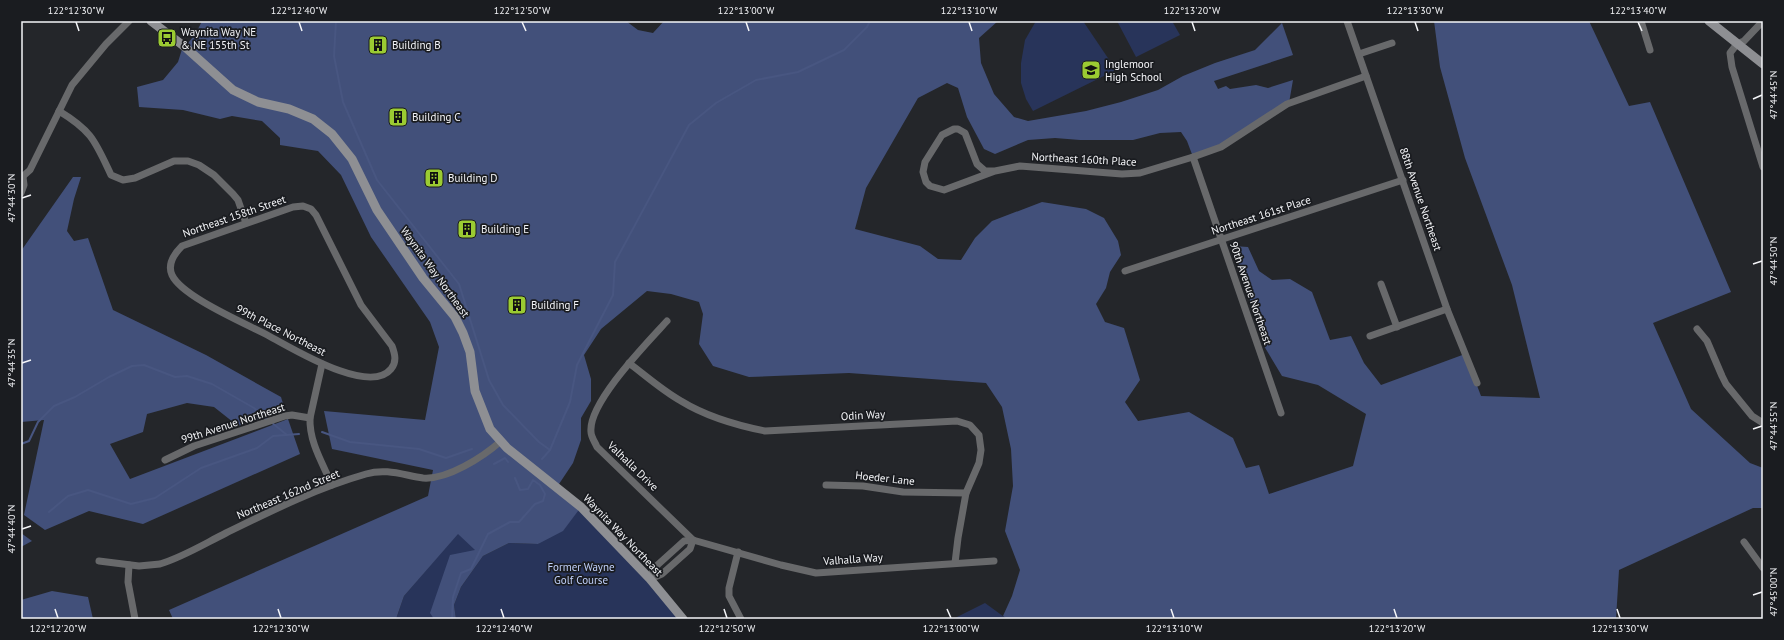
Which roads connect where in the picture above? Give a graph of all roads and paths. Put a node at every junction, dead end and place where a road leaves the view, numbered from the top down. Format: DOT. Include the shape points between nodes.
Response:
graph roads {
  1 [pos="129,21"];
  2 [pos="151,21"];
  3 [pos="1347,21"];
  4 [pos="1641,21"];
  5 [pos="1709,21"];
  6 [pos="1763,21"];
  7 [pos="1392,43"];
  8 [pos="1737,44"];
  9 [pos="1650,50"];
  10 [pos="1359,54"];
  11 [pos="1763,64"];
  12 [pos="1366,76"];
  13 [pos="59,111"];
  14 [pos="1193,157"];
  15 [pos="1763,167"];
  16 [pos="995,171"];
  17 [pos="22,177"];
  18 [pos="1403,180"];
  19 [pos="21,193"];
  20 [pos="246,224"];
  21 [pos="1220,239"];
  22 [pos="1125,271"];
  23 [pos="174,279"];
  24 [pos="1381,284"];
  25 [pos="1447,309"];
  26 [pos="667,321"];
  27 [pos="1397,327"];
  28 [pos="1697,329"];
  29 [pos="1370,336"];
  30 [pos="629,363"];
  31 [pos="322,364"];
  32 [pos="386,374"];
  33 [pos="1477,383"];
  34 [pos="1281,413"];
  35 [pos="310,418"];
  36 [pos="1763,422"];
  37 [pos="501,441"];
  38 [pos="165,460"];
  39 [pos="332,485"];
  40 [pos="826,485"];
  41 [pos="966,493"];
  42 [pos="693,540"];
  43 [pos="1744,542"];
  44 [pos="738,552"];
  45 [pos="99,561"];
  46 [pos="994,561"];
  47 [pos="955,563"];
  48 [pos="129,565"];
  49 [pos="1763,568"];
  50 [pos="650,579"];
  51 [pos="135,619"];
  52 [pos="683,619"];
  53 [pos="741,619"];
  1 -- 13 [label="street" via="72,85"];
  2 -- 37 [label="main road, Waynita Way Northeast" via="233,90 258,102 289,109 313,119 332,134 345,149 377,210 460,328 470,352 475,391 490,429"];
  3 -- 10 [label="street, 88th Avenue Northeast"];
  4 -- 9 [label="street"];
  5 -- 8 [label="main road"];
  6 -- 8 [label="street" via="1744,41"];
  7 -- 10 [label="street"];
  8 -- 11 [label="main road"];
  8 -- 15 [label="street" via="1730,53 1732,67"];
  10 -- 12 [label="street, 88th Avenue Northeast"];
  12 -- 14 [label="street, Northeast 160th Place" via="1287,104 1221,147"];
  12 -- 18 [label="street, 88th Avenue Northeast"];
  13 -- 17 [label="street" via="30,170"];
  13 -- 20 [label="street" via="79,123 89,133 111,175 123,180 135,178 174,161 188,161 214,175 233,194 238,200"];
  14 -- 16 [label="street, Northeast 160th Place" via="1140,173 1122,174 1020,166"];
  14 -- 21 [label="street, 90th Avenue Northeast"];
  16 -- 16 [label="street, Northeast 160th Place" via="985,172 979,167 965,133 954,129 942,135 923,172 930,186 944,190"];
  17 -- 19 [label="street" via="24,185"];
  18 -- 21 [label="street, Northeast 161st Place"];
  18 -- 25 [label="street, 88th Avenue Northeast"];
  20 -- 23 [label="street, Northeast 158th Street" via="182,246 172,257 170,270"];
  20 -- 32 [label="street, Northeast 158th Street" via="293,207 307,207 316,215 361,306 392,346 395,354 394,366"];
  21 -- 22 [label="street, Northeast 161st Place"];
  21 -- 34 [label="street, 90th Avenue Northeast"];
  23 -- 31 [label="street, 99th Place Northeast" via="183,289 220,312"];
  24 -- 27 [label="street"];
  25 -- 27 [label="street"];
  25 -- 33 [label="street, 88th Avenue Northeast"];
  26 -- 30 [label="street, Valhalla Drive"];
  27 -- 29 [label="street"];
  28 -- 36 [label="street" via="1707,341 1726,384 1752,416"];
  30 -- 41 [label="street, Odin Way" via="681,401 711,416 735,425 765,431 957,421 970,425 979,435 981,450 980,463"];
  30 -- 42 [label="street, Valhalla Drive" via="597,407 591,433 597,447"];
  31 -- 32 [label="street, 99th Place Northeast" via="368,378"];
  31 -- 35 [label="street"];
  35 -- 38 [label="street, 99th Avenue Northeast" via="285,416 194,446"];
  35 -- 39 [label="street" via="311,436"];
  37 -- 39 [label="street, Northeast 162nd Street" via="479,458 441,476 422,478 396,472 374,472"];
  37 -- 50 [label="main road, Waynita Way Northeast" via="581,507"];
  39 -- 48 [label="street, Northeast 162nd Street" via="168,561 150,566"];
  40 -- 41 [label="street, Hoeder Lane" via="863,486 903,492"];
  41 -- 47 [label="street, Odin Way"];
  42 -- 44 [label="street, Valhalla Way"];
  42 -- 50 [label="street" via="690,549 662,574"];
  43 -- 49 [label="street"];
  44 -- 47 [label="street, Valhalla Way" via="816,573"];
  44 -- 53 [label="street" via="729,596"];
  45 -- 48 [label="street, Northeast 162nd Street"];
  46 -- 47 [label="street, Valhalla Way"];
  48 -- 51 [label="street" via="128,582"];
  50 -- 52 [label="main road, Waynita Way Northeast"];
}
